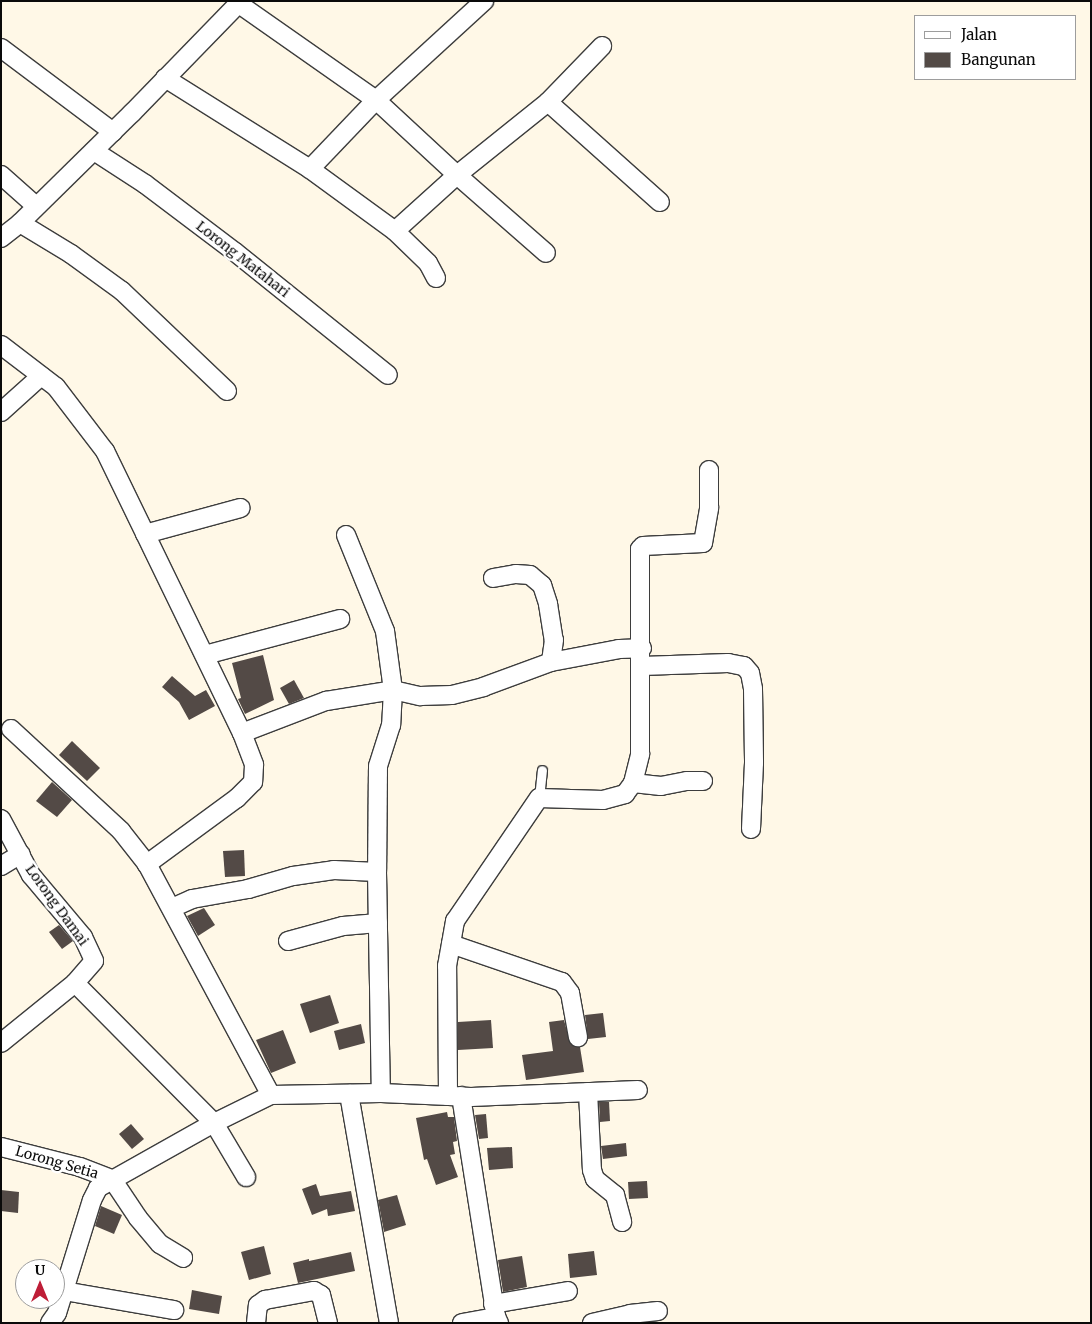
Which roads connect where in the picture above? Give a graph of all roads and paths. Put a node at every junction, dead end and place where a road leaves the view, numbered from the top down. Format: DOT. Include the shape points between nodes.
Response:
graph roads {
  1 [pos="484,1"];
  2 [pos="240,2"];
  3 [pos="602,46"];
  4 [pos="1,48"];
  5 [pos="165,78"];
  6 [pos="376,100"];
  7 [pos="548,102"];
  8 [pos="113,132"];
  9 [pos="94,151"];
  10 [pos="310,169"];
  11 [pos="1,175"];
  12 [pos="457,175"];
  13 [pos="660,202"];
  14 [pos="36,206"];
  15 [pos="20,223"];
  16 [pos="396,231"];
  17 [pos="1,238"];
  18 [pos="546,254"];
  19 [pos="436,278"];
  20 [pos="1,345"];
  21 [pos="388,375"];
  22 [pos="42,376"];
  23 [pos="227,391"];
  24 [pos="1,412"];
  25 [pos="709,470"];
  26 [pos="241,508"];
  27 [pos="145,534"];
  28 [pos="346,535"];
  29 [pos="493,578"];
  30 [pos="340,619"];
  31 [pos="642,648"];
  32 [pos="205,655"];
  33 [pos="551,662"];
  34 [pos="642,666"];
  35 [pos="393,690"];
  36 [pos="11,729"];
  37 [pos="242,733"];
  38 [pos="542,770"];
  39 [pos="702,781"];
  40 [pos="634,783"];
  41 [pos="539,798"];
  42 [pos="1,819"];
  43 [pos="751,829"];
  44 [pos="21,854"];
  45 [pos="147,864"];
  46 [pos="1,866"];
  47 [pos="377,872"];
  48 [pos="172,908"];
  49 [pos="378,923"];
  50 [pos="288,940"];
  51 [pos="451,944"];
  52 [pos="75,982"];
  53 [pos="578,1037"];
  54 [pos="1,1044"];
  55 [pos="638,1090"];
  56 [pos="588,1092"];
  57 [pos="381,1093"];
  58 [pos="349,1094"];
  59 [pos="271,1095"];
  60 [pos="455,1096"];
  61 [pos="214,1122"];
  62 [pos="1,1147"];
  63 [pos="246,1177"];
  64 [pos="112,1178"];
  65 [pos="622,1222"];
  66 [pos="183,1258"];
  67 [pos="65,1288"];
  68 [pos="65,1291"];
  69 [pos="568,1291"];
  70 [pos="58,1309"];
  71 [pos="174,1310"];
  72 [pos="658,1311"];
  73 [pos="496,1315"];
  74 [pos="50,1323"];
  75 [pos="256,1323"];
  76 [pos="328,1323"];
  77 [pos="389,1323"];
  78 [pos="462,1323"];
  79 [pos="592,1323"];
  1 -- 6 [label="street"];
  2 -- 5 [label="street"];
  2 -- 6 [label="street"];
  3 -- 7 [label="street"];
  4 -- 8 [label="street"];
  5 -- 8 [label="street"];
  5 -- 10 [label="street"];
  6 -- 10 [label="street"];
  6 -- 12 [label="street"];
  7 -- 12 [label="street"];
  7 -- 13 [label="street"];
  8 -- 9 [label="street"];
  9 -- 14 [label="street"];
  9 -- 21 [label="street, Lorong Matahari" via="145,184 235,252"];
  10 -- 16 [label="street"];
  11 -- 14 [label="street"];
  12 -- 16 [label="street"];
  12 -- 18 [label="street"];
  14 -- 15 [label="street"];
  15 -- 17 [label="street"];
  15 -- 23 [label="street" via="71,254 122,292"];
  16 -- 19 [label="street" via="428,263"];
  20 -- 22 [label="street"];
  22 -- 24 [label="street"];
  22 -- 27 [label="street" via="56,387 106,451"];
  25 -- 31 [label="street" via="709,508 703,543 640,548"];
  26 -- 27 [label="street"];
  27 -- 32 [label="street"];
  28 -- 35 [label="street" via="385,631"];
  29 -- 33 [label="street" via="516,574 530,576 542,585 554,640"];
  30 -- 32 [label="street"];
  31 -- 33 [label="street" via="619,649"];
  31 -- 34 [label="street"];
  32 -- 37 [label="street"];
  33 -- 35 [label="street" via="483,688 452,695 420,696"];
  34 -- 40 [label="street" via="640,754"];
  34 -- 43 [label="street" via="728,663 744,666 750,674 754,763"];
  35 -- 37 [label="street" via="326,702"];
  35 -- 47 [label="street" via="391,725 378,766"];
  36 -- 45 [label="street" via="121,831"];
  37 -- 45 [label="street" via="254,765 253,782 237,798"];
  38 -- 41 [label="lane"];
  39 -- 40 [label="street" via="661,786"];
  40 -- 41 [label="street" via="625,794 603,800"];
  41 -- 51 [label="street" via="455,921"];
  42 -- 44 [label="street, Lorong Damai"];
  44 -- 46 [label="street"];
  44 -- 52 [label="street, Lorong Damai" via="31,875 83,937 93,956 93,964"];
  45 -- 48 [label="street"];
  47 -- 48 [label="street" via="334,870 293,876 248,889 192,899"];
  47 -- 49 [label="street"];
  48 -- 59 [label="street"];
  49 -- 50 [label="street" via="343,926"];
  49 -- 57 [label="street"];
  51 -- 53 [label="street" via="562,982 570,993"];
  51 -- 60 [label="street" via="447,966"];
  52 -- 54 [label="street, Lorong Damai"];
  52 -- 61 [label="street"];
  55 -- 56 [label="street"];
  56 -- 60 [label="street"];
  56 -- 65 [label="street" via="592,1170 595,1179 615,1195"];
  57 -- 58 [label="street"];
  57 -- 60 [label="street"];
  58 -- 59 [label="street"];
  58 -- 77 [label="street"];
  59 -- 61 [label="street"];
  60 -- 73 [label="street"];
  61 -- 63 [label="street"];
  61 -- 64 [label="street"];
  62 -- 64 [label="street, Lorong Setia"];
  64 -- 66 [label="street" via="160,1244"];
  64 -- 67 [label="street" via="98,1188 92,1200"];
  68 -- 71 [label="street"];
  69 -- 73 [label="street"];
  70 -- 74 [label="street"];
  72 -- 79 [label="street"];
  73 -- 78 [label="street"];
  75 -- 76 [label="street" via="258,1305 265,1300 314,1291 321,1295"];
}
